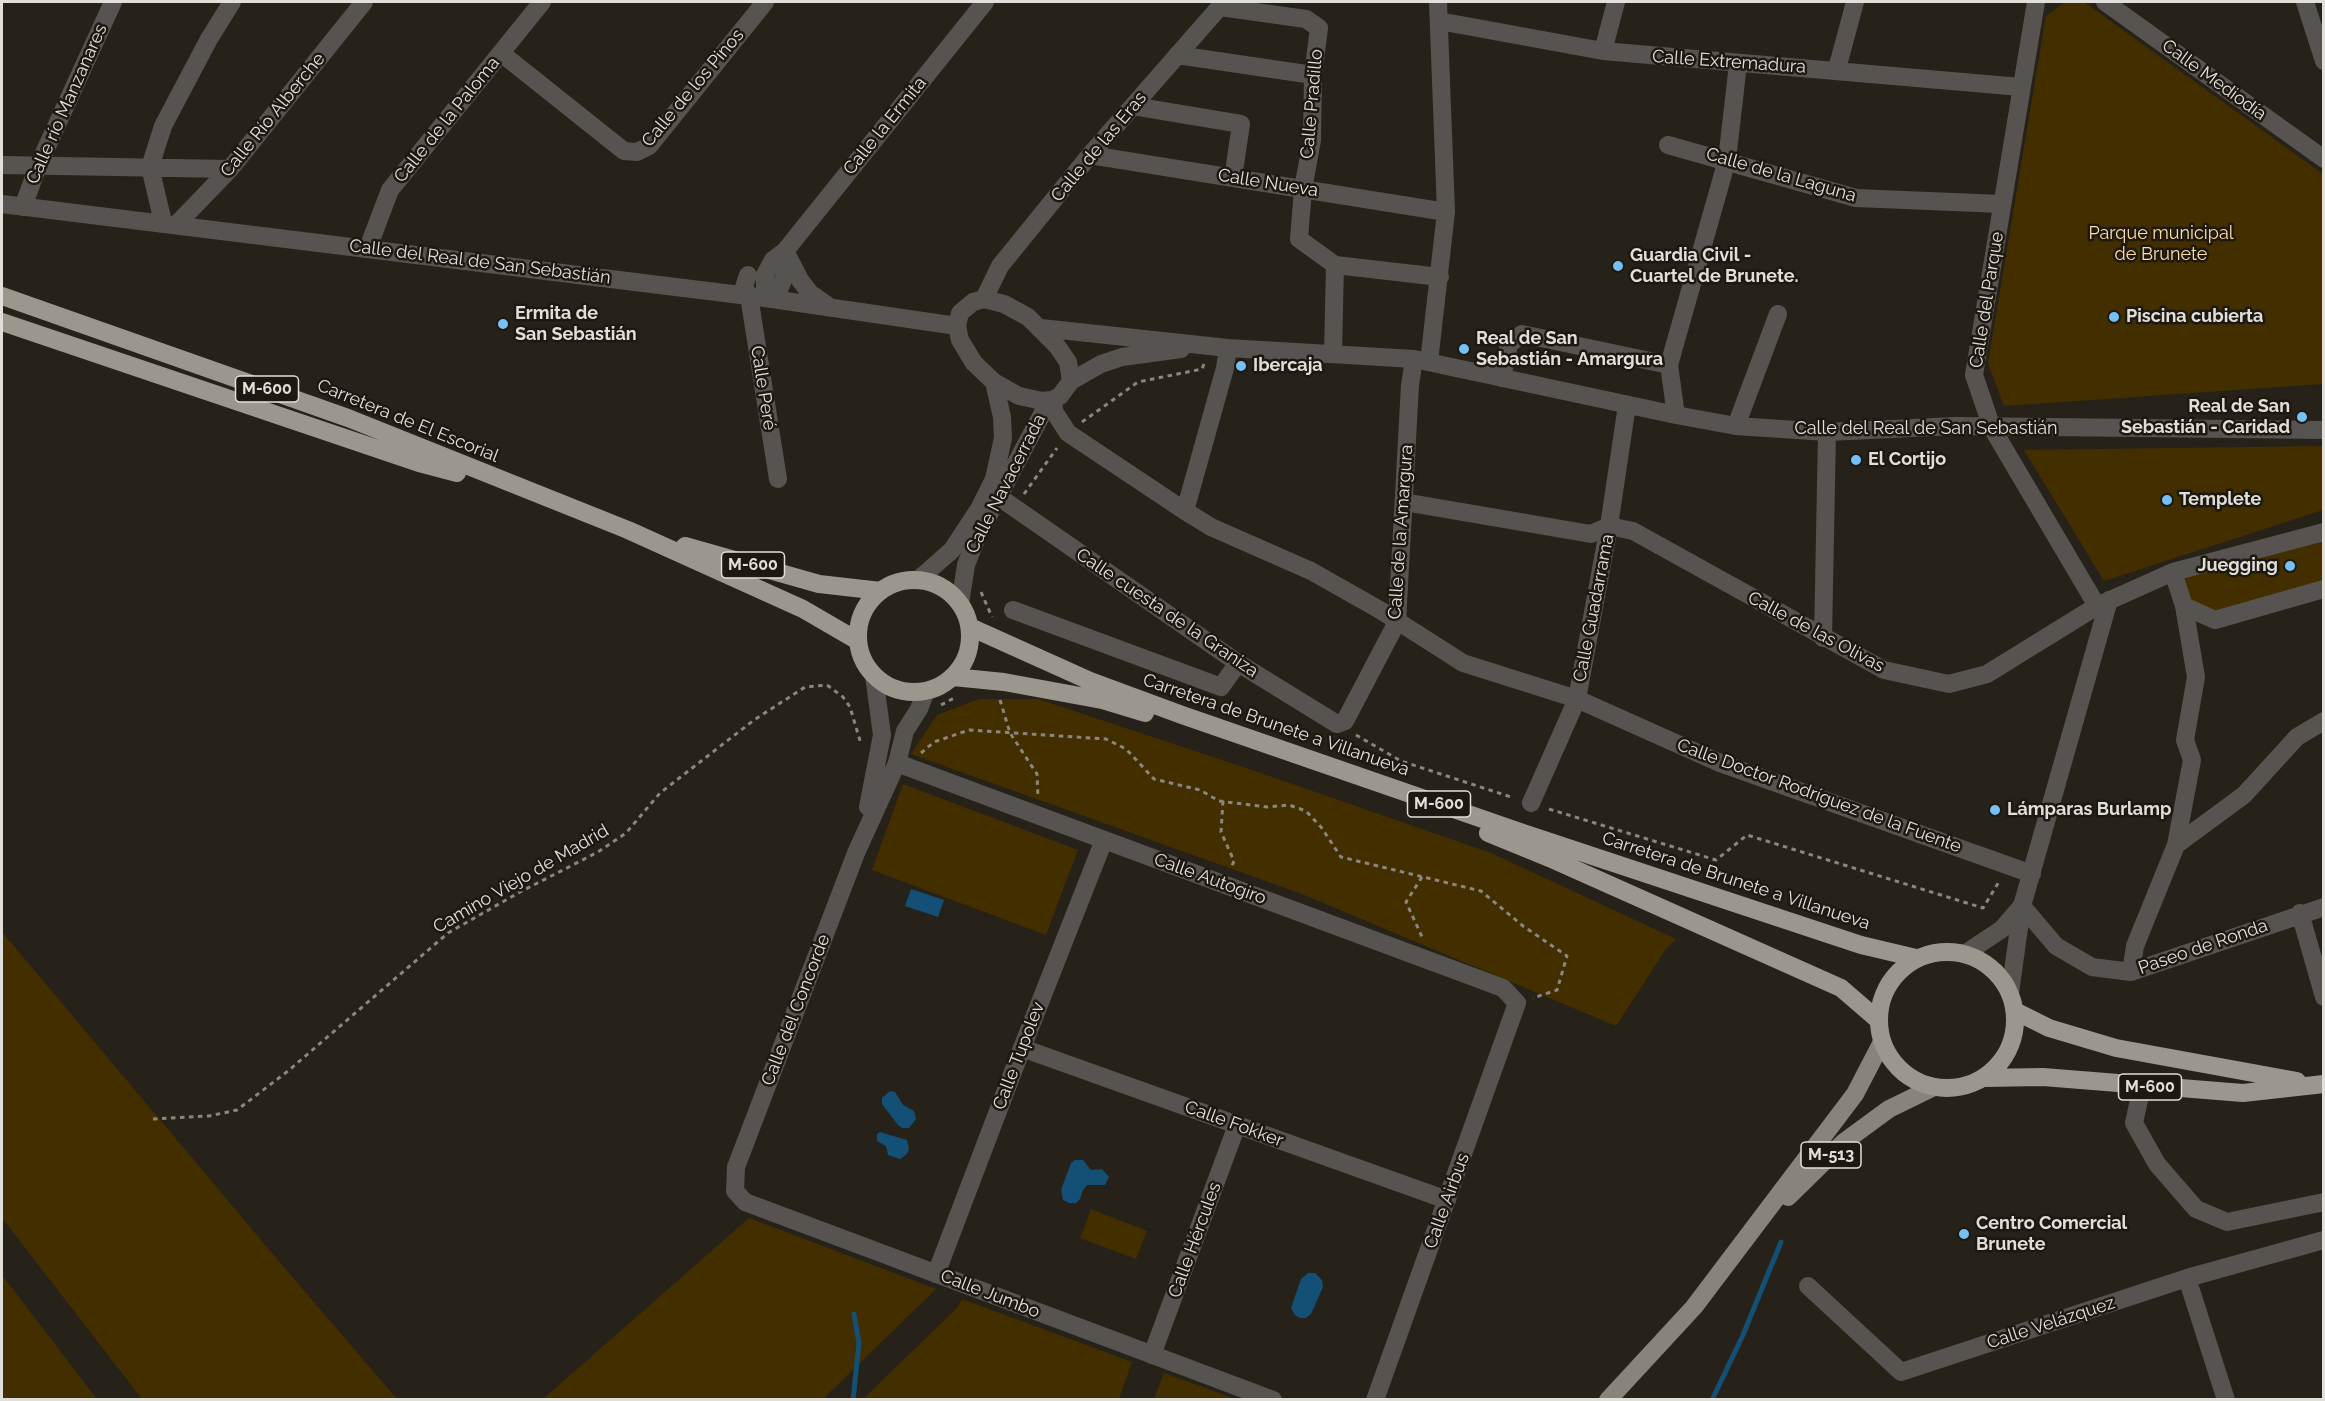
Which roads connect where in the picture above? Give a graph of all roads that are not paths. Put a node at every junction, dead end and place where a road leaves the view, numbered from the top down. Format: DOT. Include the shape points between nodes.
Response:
graph roads {
  1 [pos="113,2"];
  2 [pos="232,2"];
  3 [pos="364,2"];
  4 [pos="542,2"];
  5 [pos="765,2"];
  6 [pos="985,2"];
  7 [pos="1438,2"];
  8 [pos="1616,2"];
  9 [pos="1856,2"];
  10 [pos="2036,2"];
  11 [pos="2105,2"];
  12 [pos="2305,2"];
  13 [pos="1222,4"];
  14 [pos="1439,21"];
  15 [pos="1604,51"];
  16 [pos="501,53"];
  17 [pos="1177,55"];
  18 [pos="2324,61"];
  19 [pos="1738,64"];
  20 [pos="1837,69"];
  21 [pos="1313,75"];
  22 [pos="2021,87"];
  23 [pos="1133,106"];
  24 [pos="1668,145"];
  25 [pos="1090,155"];
  26 [pos="2324,159"];
  27 [pos="1727,160"];
  28 [pos="2,165"];
  29 [pos="38,166"];
  30 [pos="150,168"];
  31 [pos="230,169"];
  32 [pos="1233,178"];
  33 [pos="1303,189"];
  34 [pos="2,204"];
  35 [pos="2002,204"];
  36 [pos="22,207"];
  37 [pos="1446,212"];
  38 [pos="170,223"];
  39 [pos="368,248"];
  40 [pos="779,256"];
  41 [pos="1335,265"];
  42 [pos="748,275"];
  43 [pos="1440,277"];
  44 [pos="710,291"];
  45 [pos="2,296"];
  46 [pos="763,298"];
  47 [pos="984,299"];
  48 [pos="830,307"];
  49 [pos="1778,314"];
  50 [pos="2,322"];
  51 [pos="957,326"];
  52 [pos="1041,328"];
  53 [pos="1220,346"];
  54 [pos="1333,353"];
  55 [pos="1421,360"];
  56 [pos="1669,365"];
  57 [pos="1502,378"];
  58 [pos="1071,381"];
  59 [pos="994,382"];
  60 [pos="1051,401"];
  61 [pos="1627,405"];
  62 [pos="1676,415"];
  63 [pos="1736,426"];
  64 [pos="1992,428"];
  65 [pos="2324,430"];
  66 [pos="1827,432"];
  67 [pos="778,479"];
  68 [pos="528,492"];
  69 [pos="1006,502"];
  70 [pos="1404,502"];
  71 [pos="1185,511"];
  72 [pos="1609,526"];
  73 [pos="628,530"];
  74 [pos="2324,532"];
  75 [pos="2173,572"];
  76 [pos="918,580"];
  77 [pos="2324,589"];
  78 [pos="880,591"];
  79 [pos="2103,603"];
  80 [pos="960,604"];
  81 [pos="2184,606"];
  82 [pos="1006,616"];
  83 [pos="1397,622"];
  84 [pos="969,627"];
  85 [pos="1823,638"];
  86 [pos="858,641"];
  87 [pos="1238,663"];
  88 [pos="874,676"];
  89 [pos="952,677"];
  90 [pos="926,691"];
  91 [pos="1577,699"];
  92 [pos="2324,721"];
  93 [pos="1337,724"];
  94 [pos="902,764"];
  95 [pos="1531,803"];
  96 [pos="1104,840"];
  97 [pos="2176,845"];
  98 [pos="856,853"];
  99 [pos="2032,874"];
  100 [pos="2022,906"];
  101 [pos="2324,907"];
  102 [pos="2300,913"];
  103 [pos="1966,953"];
  104 [pos="1916,958"];
  105 [pos="2131,972"];
  106 [pos="2010,993"];
  107 [pos="2324,997"];
  108 [pos="1517,1003"];
  109 [pos="2015,1011"];
  110 [pos="1877,1019"];
  111 [pos="1881,1044"];
  112 [pos="1022,1048"];
  113 [pos="1983,1078"];
  114 [pos="2320,1084"];
  115 [pos="2142,1086"];
  116 [pos="1932,1088"];
  117 [pos="1237,1125"];
  118 [pos="736,1167"];
  119 [pos="1447,1200"];
  120 [pos="2324,1202"];
  121 [pos="1744,1240"];
  122 [pos="2324,1240"];
  123 [pos="936,1274"];
  124 [pos="2187,1278"];
  125 [pos="1808,1286"];
  126 [pos="1152,1355"];
  127 [pos="1272,1400"];
  128 [pos="1375,1400"];
  129 [pos="1608,1400"];
  130 [pos="2226,1400"];
  1 -- 29 [label="street, Calle río Manzanares"];
  2 -- 30 [label="street" via="163,126"];
  3 -- 31 [label="street, Calle Río Alberche"];
  4 -- 16 [label="street, Calle de la Paloma"];
  5 -- 16 [label="street, Calle de los Pinos" via="649,146 637,152 624,151"];
  6 -- 40 [label="street, Calle la Ermita"];
  7 -- 14 [label="street, Calle de la Amargura"];
  8 -- 15 [label="street"];
  9 -- 20 [label="street"];
  10 -- 22 [label="street, Calle del Parque"];
  11 -- 26 [label="street, Calle Mediodía"];
  12 -- 18 [label="street"];
  13 -- 17 [label="street, Calle de las Eras"];
  13 -- 21 [label="street, Calle Pradillo" via="1306,19 1319,28"];
  14 -- 15 [label="street, Calle Extremadura"];
  14 -- 37 [label="street, Calle de la Amargura"];
  15 -- 19 [label="street, Calle Extremadura"];
  16 -- 39 [label="street, Calle de la Paloma" via="390,190"];
  17 -- 21 [label="street"];
  17 -- 23 [label="street, Calle de las Eras"];
  19 -- 20 [label="street, Calle Extremadura"];
  19 -- 27 [label="street"];
  20 -- 22 [label="street, Calle Extremadura"];
  21 -- 33 [label="street, Calle Pradillo" via="1312,140"];
  22 -- 35 [label="street, Calle del Parque"];
  23 -- 25 [label="street, Calle de las Eras"];
  23 -- 32 [label="street" via="1241,124"];
  24 -- 27 [label="street, Calle de la Laguna"];
  25 -- 32 [label="street, Calle Nueva"];
  25 -- 47 [label="street, Calle de las Eras" via="1000,266"];
  27 -- 35 [label="street, Calle de la Laguna" via="1856,198"];
  27 -- 56 [label="street"];
  28 -- 29 [label="street"];
  29 -- 30 [label="street"];
  29 -- 36 [label="street, Calle río Manzanares"];
  30 -- 31 [label="street"];
  30 -- 38 [label="street"];
  31 -- 38 [label="street, Calle Río Alberche"];
  32 -- 33 [label="street, Calle Nueva"];
  33 -- 37 [label="street, Calle Nueva"];
  33 -- 41 [label="street, Calle Pradillo" via="1299,239"];
  34 -- 36 [label="street, Calle del Real de San Sebastián"];
  35 -- 64 [label="street, Calle del Parque" via="1974,375"];
  36 -- 38 [label="street, Calle del Real de San Sebastián"];
  37 -- 43 [label="street, Calle de la Amargura"];
  38 -- 39 [label="street, Calle del Real de San Sebastián"];
  39 -- 44 [label="street, Calle del Real de San Sebastián"];
  40 -- 42 [label="street, Calle la Ermita"];
  40 -- 46 [label="street, Calle la Ermita" via="765,275"];
  40 -- 48 [label="street" via="810,293"];
  41 -- 43 [label="street"];
  41 -- 54 [label="street"];
  42 -- 44 [label="street, Calle la Ermita"];
  42 -- 46 [label="street" via="744,287"];
  43 -- 55 [label="street, Calle de la Amargura"];
  44 -- 46 [label="street, Calle del Real de San Sebastián"];
  45 -- 68 [label="highway, Carretera de El Escorial / M-600" via="348,418"];
  46 -- 48 [label="street, Calle del Real de San Sebastián"];
  46 -- 67 [label="street, Calle Peré"];
  47 -- 51 [label="street" via="960,313"];
  47 -- 52 [label="street" via="1004,304"];
  48 -- 51 [label="street, Calle del Real de San Sebastián"];
  49 -- 63 [label="street"];
  50 -- 68 [label="highway" via="419,463"];
  51 -- 59 [label="street" via="965,351"];
  52 -- 53 [label="street, Calle del Real de San Sebastián"];
  52 -- 58 [label="street" via="1068,362"];
  53 -- 54 [label="street, Calle del Real de San Sebastián"];
  53 -- 58 [label="street, Calle del Real de San Sebastián" via="1122,357"];
  53 -- 71 [label="street" via="1225,368"];
  54 -- 55 [label="street, Calle del Real de San Sebastián"];
  55 -- 57 [label="street, Calle del Real de San Sebastián"];
  55 -- 70 [label="street, Calle de la Amargura" via="1410,385"];
  56 -- 57 [label="street" via="1522,334 1509,344"];
  56 -- 62 [label="street"];
  57 -- 61 [label="street, Calle del Real de San Sebastián"];
  58 -- 60 [label="street"];
  59 -- 60 [label="street" via="1019,396"];
  59 -- 76 [label="street, Calle Navacerrada" via="1003,438 994,479 952,550"];
  60 -- 69 [label="street, Calle Navacerrada"];
  60 -- 71 [label="street, Calle Doctor Rodríguez de la Fuente" via="1068,433"];
  61 -- 62 [label="street, Calle del Real de San Sebastián"];
  61 -- 72 [label="street, Calle Guadarrama"];
  62 -- 63 [label="street, Calle del Real de San Sebastián"];
  63 -- 66 [label="street, Calle del Real de San Sebastián"];
  64 -- 65 [label="street, Calle del Real de San Sebastián"];
  64 -- 66 [label="street, Calle del Real de San Sebastián"];
  64 -- 79 [label="street, Calle del Parque"];
  66 -- 85 [label="street"];
  68 -- 73 [label="highway, Carretera de El Escorial / M-600"];
  69 -- 80 [label="street, Calle Navacerrada" via="977,537 966,565"];
  69 -- 87 [label="street, Calle cuesta de la Graniza"];
  70 -- 72 [label="street, Calle de las Olivas" via="1591,534"];
  70 -- 83 [label="street, Calle de la Amargura"];
  71 -- 83 [label="street, Calle Doctor Rodríguez de la Fuente" via="1311,571"];
  72 -- 85 [label="street, Calle de las Olivas" via="1632,531"];
  72 -- 91 [label="street, Calle Guadarrama"];
  73 -- 78 [label="highway, Carretera de El Escorial / M-600" via="819,584"];
  73 -- 86 [label="highway, Carretera de El Escorial / M-600" via="803,609"];
  74 -- 75 [label="street, Calle de las Olivas"];
  75 -- 79 [label="street, Calle de las Olivas"];
  75 -- 81 [label="street"];
  76 -- 78 [label="highway, M-600"];
  76 -- 80 [label="highway" via="949,592"];
  77 -- 81 [label="street" via="2215,620"];
  78 -- 86 [label="highway" via="860,622"];
  79 -- 85 [label="street, Calle de las Olivas" via="1987,674 1949,684 1884,670"];
  79 -- 99 [label="street"];
  80 -- 84 [label="highway"];
  81 -- 97 [label="street" via="2196,677 2185,740 2192,760"];
  82 -- 87 [label="street" via="1221,687"];
  83 -- 91 [label="street, Calle Doctor Rodríguez de la Fuente" via="1463,663"];
  83 -- 93 [label="street, Calle de la Amargura" via="1345,721"];
  84 -- 89 [label="highway" via="964,663"];
  84 -- 104 [label="highway, Carretera de Brunete a Villanueva / M-600" via="1090,681 1193,719 1816,931"];
  86 -- 88 [label="highway" via="863,660"];
  87 -- 93 [label="street, Calle cuesta de la Graniza"];
  88 -- 90 [label="highway" via="889,687 907,692"];
  88 -- 98 [label="street, Calle del Concorde" via="882,735"];
  89 -- 90 [label="highway"];
  89 -- 110 [label="highway, Carretera de Brunete a Villanueva / M-600" via="1102,700 1455,820 1841,988"];
  90 -- 94 [label="street, Calle del Concorde" via="905,731"];
  91 -- 95 [label="street, Calle Guadarrama"];
  91 -- 99 [label="street, Calle Doctor Rodríguez de la Fuente" via="1719,764"];
  92 -- 97 [label="street" via="2297,737 2244,795"];
  94 -- 96 [label="street, Calle Autogiro"];
  94 -- 98 [label="street, Calle del Concorde"];
  96 -- 108 [label="street, Calle Autogiro" via="1503,988"];
  96 -- 112 [label="street, Calle Tupolev"];
  97 -- 105 [label="street" via="2135,945"];
  98 -- 118 [label="street, Calle del Concorde"];
  99 -- 100 [label="street"];
  100 -- 103 [label="street" via="2002,929"];
  100 -- 105 [label="street, Paseo de Ronda" via="2056,946 2092,967"];
  100 -- 106 [label="street"];
  101 -- 102 [label="street, Paseo de Ronda"];
  102 -- 105 [label="street, Paseo de Ronda"];
  102 -- 107 [label="street"];
  103 -- 104 [label="highway, M-600" via="1932,952"];
  103 -- 106 [label="highway, M-600" via="1993,968"];
  104 -- 110 [label="highway, M-600" via="1896,973 1882,994"];
  106 -- 109 [label="highway, M-600"];
  108 -- 119 [label="street, Calle Airbus"];
  109 -- 113 [label="highway, M-600" via="2013,1037 2002,1060"];
  109 -- 114 [label="highway, M-600" via="2049,1028 2116,1048"];
  110 -- 111 [label="highway, M-600"];
  111 -- 116 [label="highway, M-600" via="1901,1072"];
  111 -- 121 [label="main road, M-513" via="1855,1094"];
  112 -- 117 [label="street, Calle Fokker"];
  112 -- 123 [label="street, Calle Tupolev"];
  113 -- 115 [label="highway, M-600" via="2043,1077"];
  113 -- 116 [label="highway, M-600" via="1967,1086"];
  114 -- 115 [label="highway, M-600" via="2243,1093"];
  115 -- 120 [label="street" via="2134,1123 2157,1164 2196,1209 2227,1222"];
  116 -- 121 [label="main road, M-513" via="1889,1109 1844,1142"];
  117 -- 119 [label="street, Calle Fokker"];
  117 -- 126 [label="street, Calle Hércules"];
  118 -- 123 [label="street, Calle Jumbo" via="735,1191 746,1202"];
  119 -- 128 [label="street, Calle Airbus"];
  121 -- 129 [label="main road, M-513" via="1694,1307"];
  122 -- 124 [label="street, Calle Velázquez"];
  123 -- 126 [label="street, Calle Jumbo"];
  124 -- 125 [label="street, Calle Velázquez" via="1901,1372"];
  124 -- 130 [label="street"];
  126 -- 127 [label="street, Calle Jumbo"];
}
